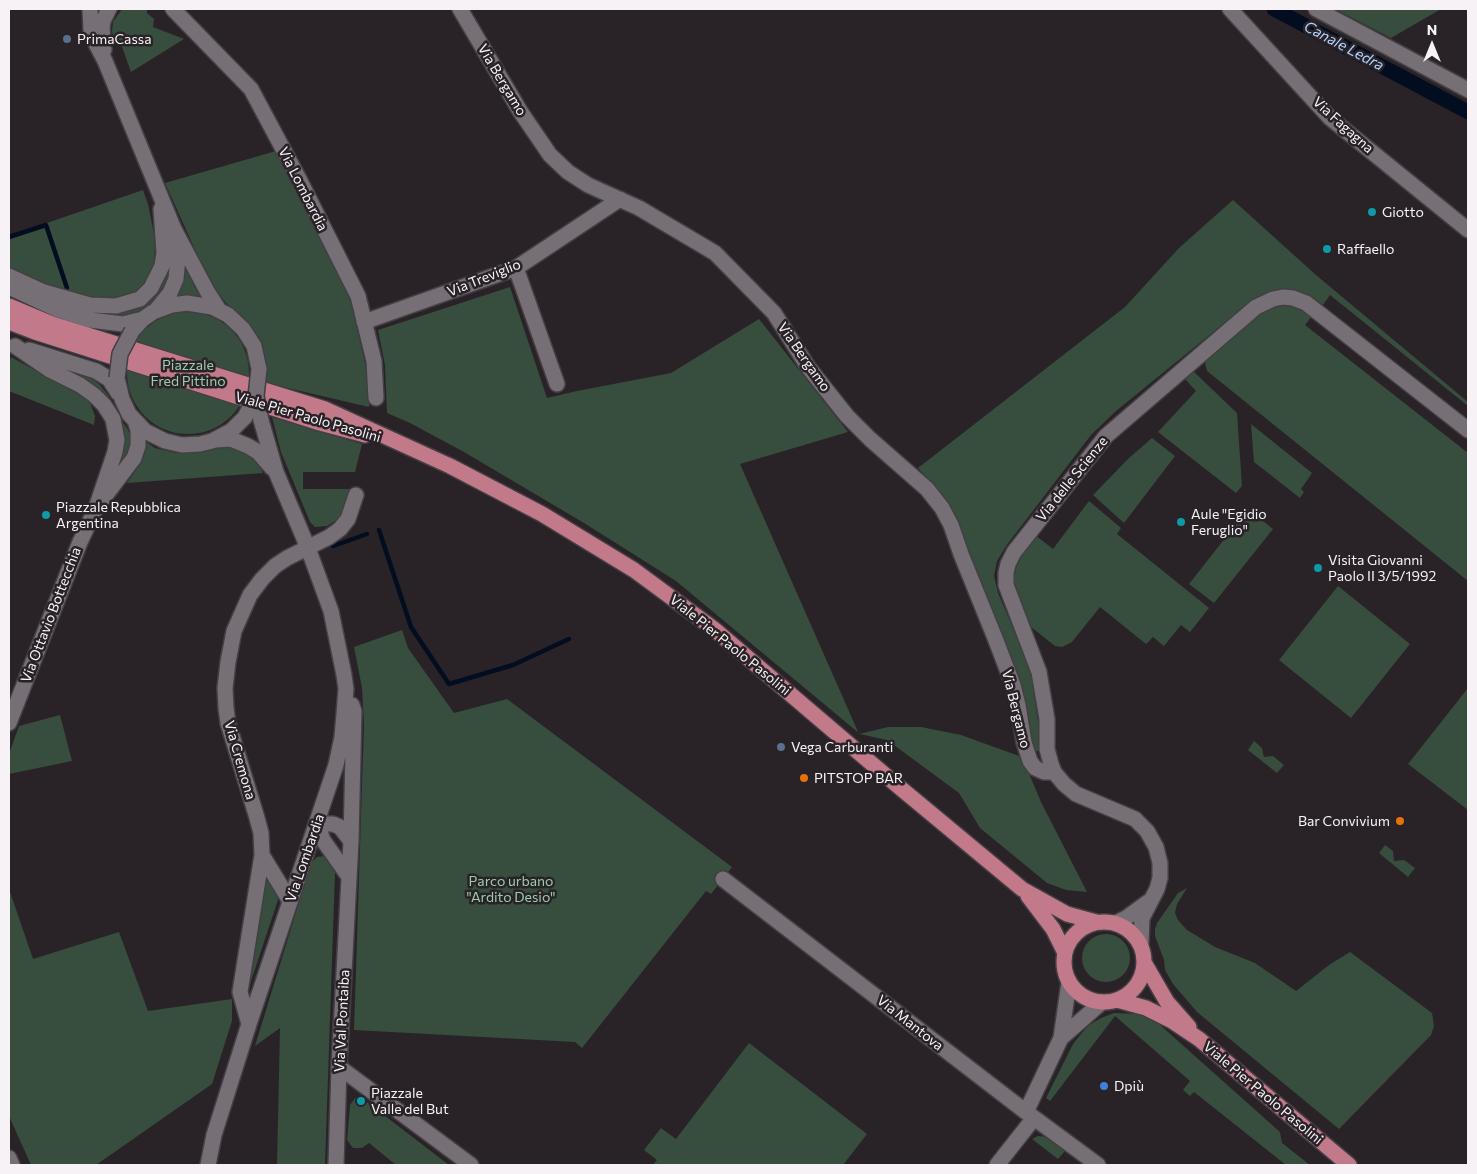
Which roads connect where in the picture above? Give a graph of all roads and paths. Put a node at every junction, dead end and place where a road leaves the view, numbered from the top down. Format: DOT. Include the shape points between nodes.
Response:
graph roads {
  1 [pos="90,9"];
  2 [pos="109,9"];
  3 [pos="173,9"];
  4 [pos="460,9"];
  5 [pos="1230,9"];
  6 [pos="1316,9"];
  7 [pos="105,61"];
  8 [pos="1468,90"];
  9 [pos="159,190"];
  10 [pos="620,199"];
  11 [pos="174,229"];
  12 [pos="1468,230"];
  13 [pos="516,268"];
  14 [pos="9,276"];
  15 [pos="9,287"];
  16 [pos="9,306"];
  17 [pos="219,310"];
  18 [pos="148,316"];
  19 [pos="9,322"];
  20 [pos="364,322"];
  21 [pos="12,345"];
  22 [pos="557,384"];
  23 [pos="256,396"];
  24 [pos="376,398"];
  25 [pos="122,399"];
  26 [pos="135,421"];
  27 [pos="1468,430"];
  28 [pos="212,441"];
  29 [pos="408,446"];
  30 [pos="276,472"];
  31 [pos="356,495"];
  32 [pos="96,508"];
  33 [pos="308,548"];
  34 [pos="346,688"];
  35 [pos="10,717"];
  36 [pos="1054,772"];
  37 [pos="317,824"];
  38 [pos="351,841"];
  39 [pos="262,855"];
  40 [pos="337,858"];
  41 [pos="305,859"];
  42 [pos="349,877"];
  43 [pos="723,879"];
  44 [pos="1022,889"];
  45 [pos="290,901"];
  46 [pos="1150,901"];
  47 [pos="1096,922"];
  48 [pos="1116,923"];
  49 [pos="1140,943"];
  50 [pos="1065,953"];
  51 [pos="1145,964"];
  52 [pos="1069,982"];
  53 [pos="1117,1000"];
  54 [pos="1102,1002"];
  55 [pos="249,1024"];
  56 [pos="1061,1038"];
  57 [pos="1199,1039"];
  58 [pos="339,1067"];
  59 [pos="1030,1115"];
  60 [pos="9,1158"];
  61 [pos="12,1165"];
  62 [pos="208,1165"];
  63 [pos="336,1165"];
  64 [pos="471,1165"];
  65 [pos="997,1165"];
  66 [pos="1098,1165"];
  67 [pos="1349,1165"];
  1 -- 7 [label="street" via="91,30"];
  2 -- 7 [label="street" via="102,28"];
  3 -- 20 [label="street, Via Lombardia" via="251,90 358,296"];
  4 -- 10 [label="street, Via Bergamo" via="550,155 588,185"];
  5 -- 12 [label="street, Via Fagagna" via="1330,118"];
  6 -- 8 [label="street"];
  7 -- 9 [label="street"];
  9 -- 11 [label="street"];
  9 -- 14 [label="street" via="164,253 162,266 151,288 140,298 116,306 90,305 44,292"];
  10 -- 13 [label="street, Via Treviglio"];
  10 -- 36 [label="street, Via Bergamo" via="715,253 774,313 808,367 846,416 927,489 942,508 1013,685 1030,761 1035,768"];
  11 -- 17 [label="street"];
  11 -- 18 [label="street" via="178,258 176,279 170,293"];
  13 -- 20 [label="street, Via Treviglio"];
  13 -- 22 [label="street"];
  15 -- 18 [label="street" via="56,309 90,320 123,324"];
  16 -- 29 [label="main road, Viale Pier Paolo Pasolini" via="52,324 325,409"];
  17 -- 18 [label="street" via="187,303 172,305"];
  17 -- 23 [label="street, bridge" via="233,318 254,346 260,369"];
  18 -- 25 [label="street, bridge" via="132,331 120,354 117,378"];
  19 -- 29 [label="main road, Viale Pier Paolo Pasolini" via="320,423"];
  20 -- 24 [label="street, Via Lombardia" via="374,361"];
  21 -- 25 [label="street" via="96,371 109,379"];
  21 -- 32 [label="street, Via Ottavio Bottecchia" via="92,393 113,419 115,452"];
  23 -- 28 [label="street, bridge" via="245,417 231,431"];
  23 -- 30 [label="street, Via Lombardia, bridge"];
  25 -- 26 [label="street"];
  26 -- 28 [label="street" via="153,436 172,443"];
  26 -- 32 [label="street, Via Ottavio Bottecchia" via="138,446 134,458"];
  27 -- 36 [label="street, Via delle Scienze" via="1300,299 1283,297 1256,307 1106,436 1008,564 1006,585 1039,672 1047,719 1047,749"];
  28 -- 30 [label="street, Via Lombardia" via="231,439 248,446"];
  29 -- 44 [label="main road, Viale Pier Paolo Pasolini" via="542,514 634,570 714,629"];
  30 -- 33 [label="street, Via Lombardia"];
  31 -- 33 [label="street" via="348,519 340,529"];
  32 -- 35 [label="street, Via Ottavio Bottecchia"];
  33 -- 34 [label="street, Via Lombardia" via="331,611"];
  33 -- 39 [label="street, Via Cremona" via="275,566 250,595 234,631 228,662 225,688 228,723 261,833"];
  34 -- 37 [label="street, Via Lombardia" via="342,737"];
  34 -- 38 [label="street, Via Val Pontaiba" via="354,711"];
  36 -- 46 [label="street, Via delle Scienze" via="1076,794 1129,815 1142,824 1156,847 1160,870 1159,884"];
  37 -- 38 [label="street" via="340,827"];
  37 -- 40 [label="street" via="323,840"];
  37 -- 41 [label="street, Via Lombardia"];
  38 -- 42 [label="street, Via Val Pontaiba"];
  39 -- 45 [label="street, Via Cremona"];
  39 -- 55 [label="street, Via Cremona" via="240,992"];
  40 -- 41 [label="street" via="321,852"];
  40 -- 42 [label="street"];
  41 -- 45 [label="street, Via Lombardia"];
  42 -- 58 [label="street, Via Val Pontaiba"];
  43 -- 59 [label="street, Via Mantova"];
  44 -- 47 [label="main road, Viale Pier Paolo Pasolini" via="1067,914"];
  44 -- 50 [label="main road, Viale Pier Paolo Pasolini" via="1053,929"];
  45 -- 55 [label="street, Via Lombardia"];
  46 -- 48 [label="street"];
  46 -- 49 [label="street, Via delle Scienze" via="1142,918"];
  47 -- 48 [label="main road"];
  47 -- 50 [label="main road" via="1080,929"];
  48 -- 49 [label="main road" via="1131,931"];
  49 -- 51 [label="main road"];
  50 -- 52 [label="main road"];
  51 -- 53 [label="main road" via="1136,987"];
  51 -- 57 [label="main road, Viale Pier Paolo Pasolini" via="1167,1002"];
  52 -- 54 [label="main road" via="1079,993"];
  52 -- 56 [label="street"];
  53 -- 54 [label="main road"];
  53 -- 57 [label="main road, Viale Pier Paolo Pasolini" via="1146,1008"];
  54 -- 56 [label="street"];
  55 -- 62 [label="street, Via Lombardia" via="216,1128"];
  56 -- 59 [label="street"];
  57 -- 67 [label="main road, Viale Pier Paolo Pasolini"];
  58 -- 63 [label="street, Via Val Pontaiba"];
  58 -- 64 [label="street"];
  59 -- 65 [label="street"];
  59 -- 66 [label="street, Via Mantova"];
  60 -- 61 [label="street"];
}
